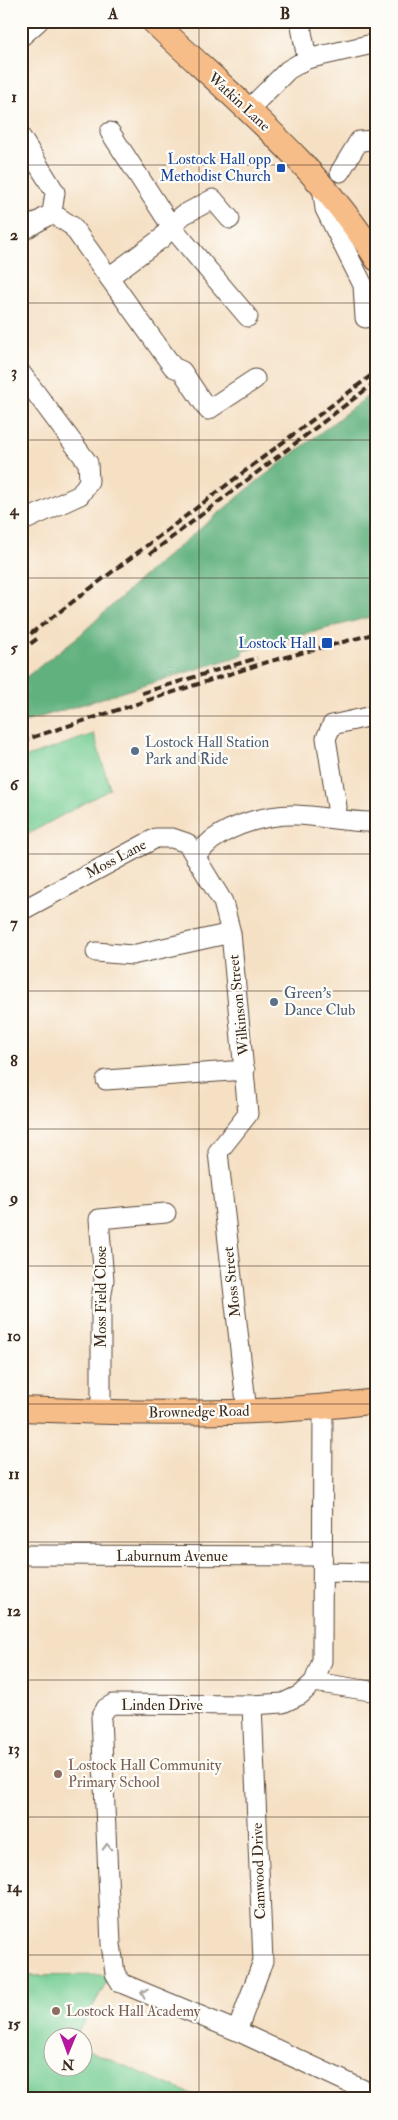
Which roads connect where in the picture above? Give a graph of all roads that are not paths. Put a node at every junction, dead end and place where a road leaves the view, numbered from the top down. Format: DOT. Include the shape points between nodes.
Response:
graph roads {
  1 [pos="39,21"];
  2 [pos="153,21"];
  3 [pos="300,21"];
  4 [pos="21,37"];
  5 [pos="377,43"];
  6 [pos="307,59"];
  7 [pos="248,110"];
  8 [pos="110,132"];
  9 [pos="21,138"];
  10 [pos="377,140"];
  11 [pos="340,172"];
  12 [pos="322,186"];
  13 [pos="52,213"];
  14 [pos="230,219"];
  15 [pos="171,226"];
  16 [pos="21,232"];
  17 [pos="377,259"];
  18 [pos="109,278"];
  19 [pos="248,317"];
  20 [pos="365,318"];
  21 [pos="21,373"];
  22 [pos="255,378"];
  23 [pos="21,522"];
  24 [pos="377,715"];
  25 [pos="335,819"];
  26 [pos="377,822"];
  27 [pos="195,857"];
  28 [pos="21,910"];
  29 [pos="231,933"];
  30 [pos="96,952"];
  31 [pos="245,1070"];
  32 [pos="106,1080"];
  33 [pos="218,1152"];
  34 [pos="166,1213"];
  35 [pos="377,1401"];
  36 [pos="21,1408"];
  37 [pos="323,1408"];
  38 [pos="101,1412"];
  39 [pos="247,1412"];
  40 [pos="21,1555"];
  41 [pos="323,1564"];
  42 [pos="377,1573"];
  43 [pos="314,1682"];
  44 [pos="377,1692"];
  45 [pos="252,1705"];
  46 [pos="237,2032"];
  47 [pos="377,2096"];
  1 -- 4 [label="street"];
  2 -- 7 [label="main road, Watkin Lane"];
  3 -- 6 [label="street"];
  5 -- 6 [label="street"];
  6 -- 7 [label="street" via="288,70"];
  7 -- 12 [label="main road, Watkin Lane"];
  8 -- 15 [label="street"];
  9 -- 13 [label="street" via="54,192"];
  10 -- 11 [label="street" via="359,141"];
  12 -- 17 [label="main road, Watkin Lane"];
  12 -- 20 [label="street" via="325,209 363,285"];
  13 -- 16 [label="street"];
  13 -- 18 [label="street" via="72,226"];
  14 -- 15 [label="street" via="213,199 183,215"];
  15 -- 18 [label="street" via="162,238"];
  15 -- 19 [label="street"];
  18 -- 22 [label="street" via="173,367 182,371 202,415"];
  21 -- 23 [label="street" via="88,463 89,481 80,495"];
  24 -- 25 [label="street" via="332,725 326,738 337,807"];
  25 -- 26 [label="street"];
  25 -- 27 [label="street" via="282,815 243,824 212,840"];
  27 -- 28 [label="street, Moss Lane" via="187,843 172,838 156,838"];
  27 -- 29 [label="street, Wilkinson Street" via="223,902"];
  29 -- 30 [label="street" via="132,955"];
  29 -- 31 [label="street, Wilkinson Street"];
  31 -- 32 [label="street"];
  31 -- 33 [label="street, Wilkinson Street" via="248,1114"];
  33 -- 39 [label="street, Moss Street"];
  34 -- 38 [label="street, Moss Field Close" via="99,1219 104,1280 101,1300"];
  35 -- 37 [label="main road, Brownedge Road"];
  36 -- 38 [label="main road, Brownedge Road"];
  37 -- 39 [label="main road, Brownedge Road"];
  37 -- 41 [label="street"];
  38 -- 39 [label="main road, Brownedge Road"];
  40 -- 41 [label="street, Laburnum Avenue"];
  41 -- 42 [label="street, Laburnum Avenue"];
  41 -- 43 [label="street" via="322,1661"];
  43 -- 44 [label="street"];
  43 -- 45 [label="street, Linden Drive" via="300,1695 283,1703"];
  45 -- 46 [label="street, Camwood Drive" via="263,1961"];
  46 -- 45 [label="street, Linden Drive, one-way" via="121,1983 115,1973 101,1717 113,1704"];
  46 -- 47 [label="street, Linden Drive"];
}
